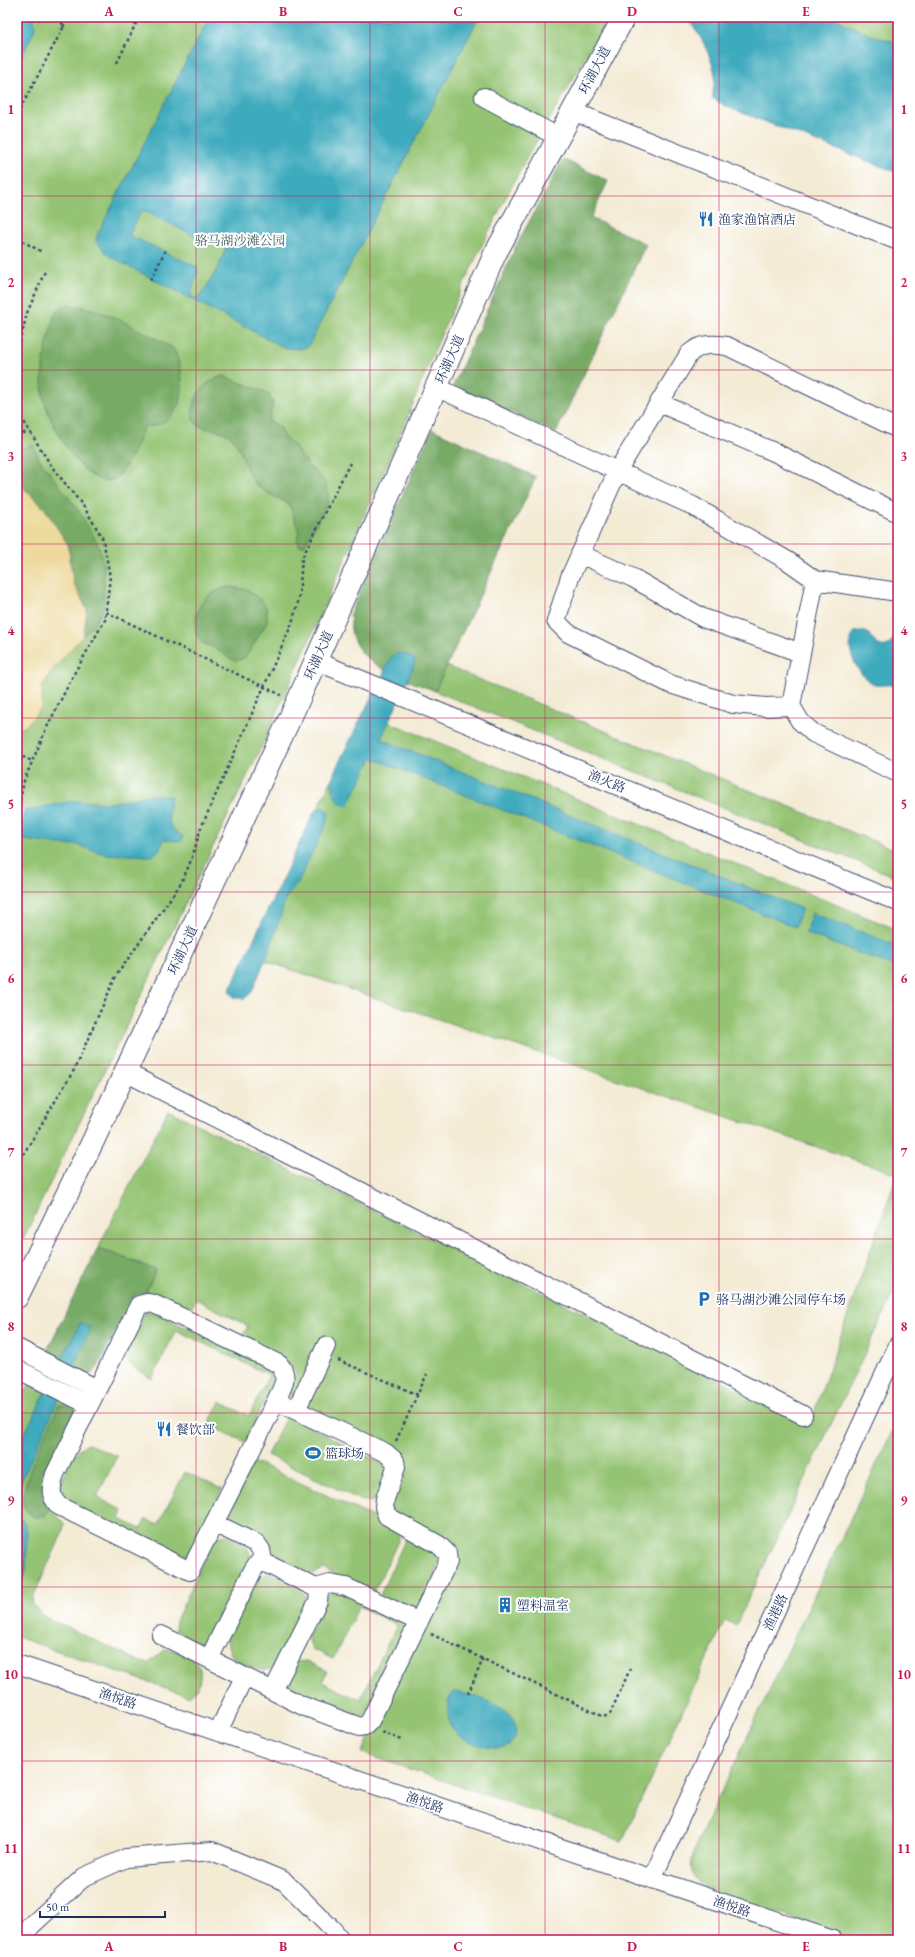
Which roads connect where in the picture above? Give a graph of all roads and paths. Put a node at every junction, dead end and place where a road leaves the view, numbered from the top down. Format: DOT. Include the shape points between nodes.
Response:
graph roads {
  1 [pos="61,17"];
  2 [pos="69,17"];
  3 [pos="139,17"];
  4 [pos="624,17"];
  5 [pos="63,28"];
  6 [pos="117,63"];
  7 [pos="484,97"];
  8 [pos="572,111"];
  9 [pos="17,115"];
  10 [pos="558,137"];
  11 [pos="17,238"];
  12 [pos="898,241"];
  13 [pos="166,249"];
  14 [pos="42,252"];
  15 [pos="46,269"];
  16 [pos="151,280"];
  17 [pos="17,354"];
  18 [pos="436,387"];
  19 [pos="659,403"];
  20 [pos="17,406"];
  21 [pos="898,429"];
  22 [pos="29,431"];
  23 [pos="17,436"];
  24 [pos="350,463"];
  25 [pos="618,470"];
  26 [pos="898,512"];
  27 [pos="580,554"];
  28 [pos="815,580"];
  29 [pos="898,592"];
  30 [pos="106,612"];
  31 [pos="801,653"];
  32 [pos="316,661"];
  33 [pos="264,687"];
  34 [pos="297,703"];
  35 [pos="791,706"];
  36 [pos="17,754"];
  37 [pos="32,761"];
  38 [pos="898,773"];
  39 [pos="17,814"];
  40 [pos="898,902"];
  41 [pos="125,1072"];
  42 [pos="17,1165"];
  43 [pos="17,1297"];
  44 [pos="898,1345"];
  45 [pos="17,1348"];
  46 [pos="324,1350"];
  47 [pos="17,1369"];
  48 [pos="427,1374"];
  49 [pos="97,1389"];
  50 [pos="418,1395"];
  51 [pos="276,1400"];
  52 [pos="90,1405"];
  53 [pos="296,1410"];
  54 [pos="803,1415"];
  55 [pos="389,1438"];
  56 [pos="214,1524"];
  57 [pos="263,1562"];
  58 [pos="316,1588"];
  59 [pos="418,1624"];
  60 [pos="161,1635"];
  61 [pos="209,1659"];
  62 [pos="483,1659"];
  63 [pos="17,1664"];
  64 [pos="630,1669"];
  65 [pos="244,1677"];
  66 [pos="273,1691"];
  67 [pos="468,1694"];
  68 [pos="218,1732"];
  69 [pos="652,1879"];
  70 [pos="21,1940"];
  71 [pos="341,1940"];
  72 [pos="833,1940"];
  1 -- 5 [label="path"];
  2 -- 5 [label="path"];
  3 -- 6 [label="path"];
  4 -- 8 [label="main road, 环湖大道"];
  5 -- 9 [label="path"];
  7 -- 10 [label="street"];
  8 -- 10 [label="main road, 环湖大道"];
  8 -- 12 [label="street"];
  10 -- 18 [label="main road, 环湖大道" via="495,254"];
  11 -- 14 [label="path"];
  13 -- 16 [label="path"];
  15 -- 17 [label="path" via="27,313"];
  18 -- 25 [label="street"];
  18 -- 32 [label="main road, 环湖大道"];
  19 -- 21 [label="street" via="689,354 696,348 704,344 727,346"];
  19 -- 25 [label="street"];
  19 -- 26 [label="street" via="774,452"];
  20 -- 22 [label="path"];
  22 -- 23 [label="path"];
  22 -- 30 [label="path" via="52,467 84,507 103,539 110,578"];
  24 -- 33 [label="path" via="302,558 299,599 291,626"];
  25 -- 27 [label="street"];
  25 -- 28 [label="street" via="693,506 788,561"];
  27 -- 31 [label="street" via="633,578 703,618"];
  27 -- 35 [label="street" via="556,621 568,633 670,684 733,704 766,708"];
  28 -- 29 [label="street"];
  28 -- 31 [label="street"];
  30 -- 33 [label="path"];
  30 -- 37 [label="path" via="105,620 75,672"];
  31 -- 35 [label="street"];
  32 -- 34 [label="main road, 环湖大道"];
  32 -- 40 [label="street, 渔火路"];
  33 -- 34 [label="path"];
  33 -- 42 [label="path" via="200,830 188,870 116,976 74,1070"];
  34 -- 41 [label="main road, 环湖大道"];
  35 -- 38 [label="street" via="800,722 813,733"];
  36 -- 37 [label="path"];
  37 -- 39 [label="path" via="24,781"];
  41 -- 43 [label="main road, 环湖大道"];
  41 -- 54 [label="street"];
  44 -- 69 [label="street, 渔港路"];
  45 -- 49 [label="street"];
  46 -- 50 [label="path"];
  46 -- 53 [label="street"];
  47 -- 52 [label="street"];
  48 -- 50 [label="path"];
  49 -- 51 [label="street" via="139,1305 147,1303 154,1304 279,1364 284,1369 286,1378"];
  49 -- 52 [label="street"];
  50 -- 55 [label="path" via="396,1441"];
  51 -- 53 [label="street"];
  51 -- 56 [label="street"];
  52 -- 56 [label="street" via="52,1484 53,1500 60,1506 190,1571"];
  53 -- 59 [label="street" via="386,1453 395,1461 396,1467 384,1507 387,1516 439,1545 447,1553 448,1562"];
  56 -- 57 [label="street" via="257,1544"];
  57 -- 58 [label="street"];
  57 -- 61 [label="street" via="257,1564 253,1570"];
  58 -- 59 [label="street" via="330,1584 346,1587"];
  58 -- 66 [label="street" via="319,1593 318,1601"];
  59 -- 62 [label="path"];
  59 -- 66 [label="street" via="370,1721 365,1726 360,1727 303,1706"];
  60 -- 61 [label="street"];
  61 -- 65 [label="street"];
  62 -- 64 [label="path" via="604,1717 610,1714"];
  62 -- 67 [label="path"];
  63 -- 68 [label="street, 渔悦路"];
  65 -- 66 [label="street"];
  65 -- 68 [label="street"];
  68 -- 69 [label="street, 渔悦路"];
  69 -- 72 [label="street, 渔悦路"];
  70 -- 71 [label="street" via="31,1926 84,1877 126,1858 212,1851 284,1881"];
}
